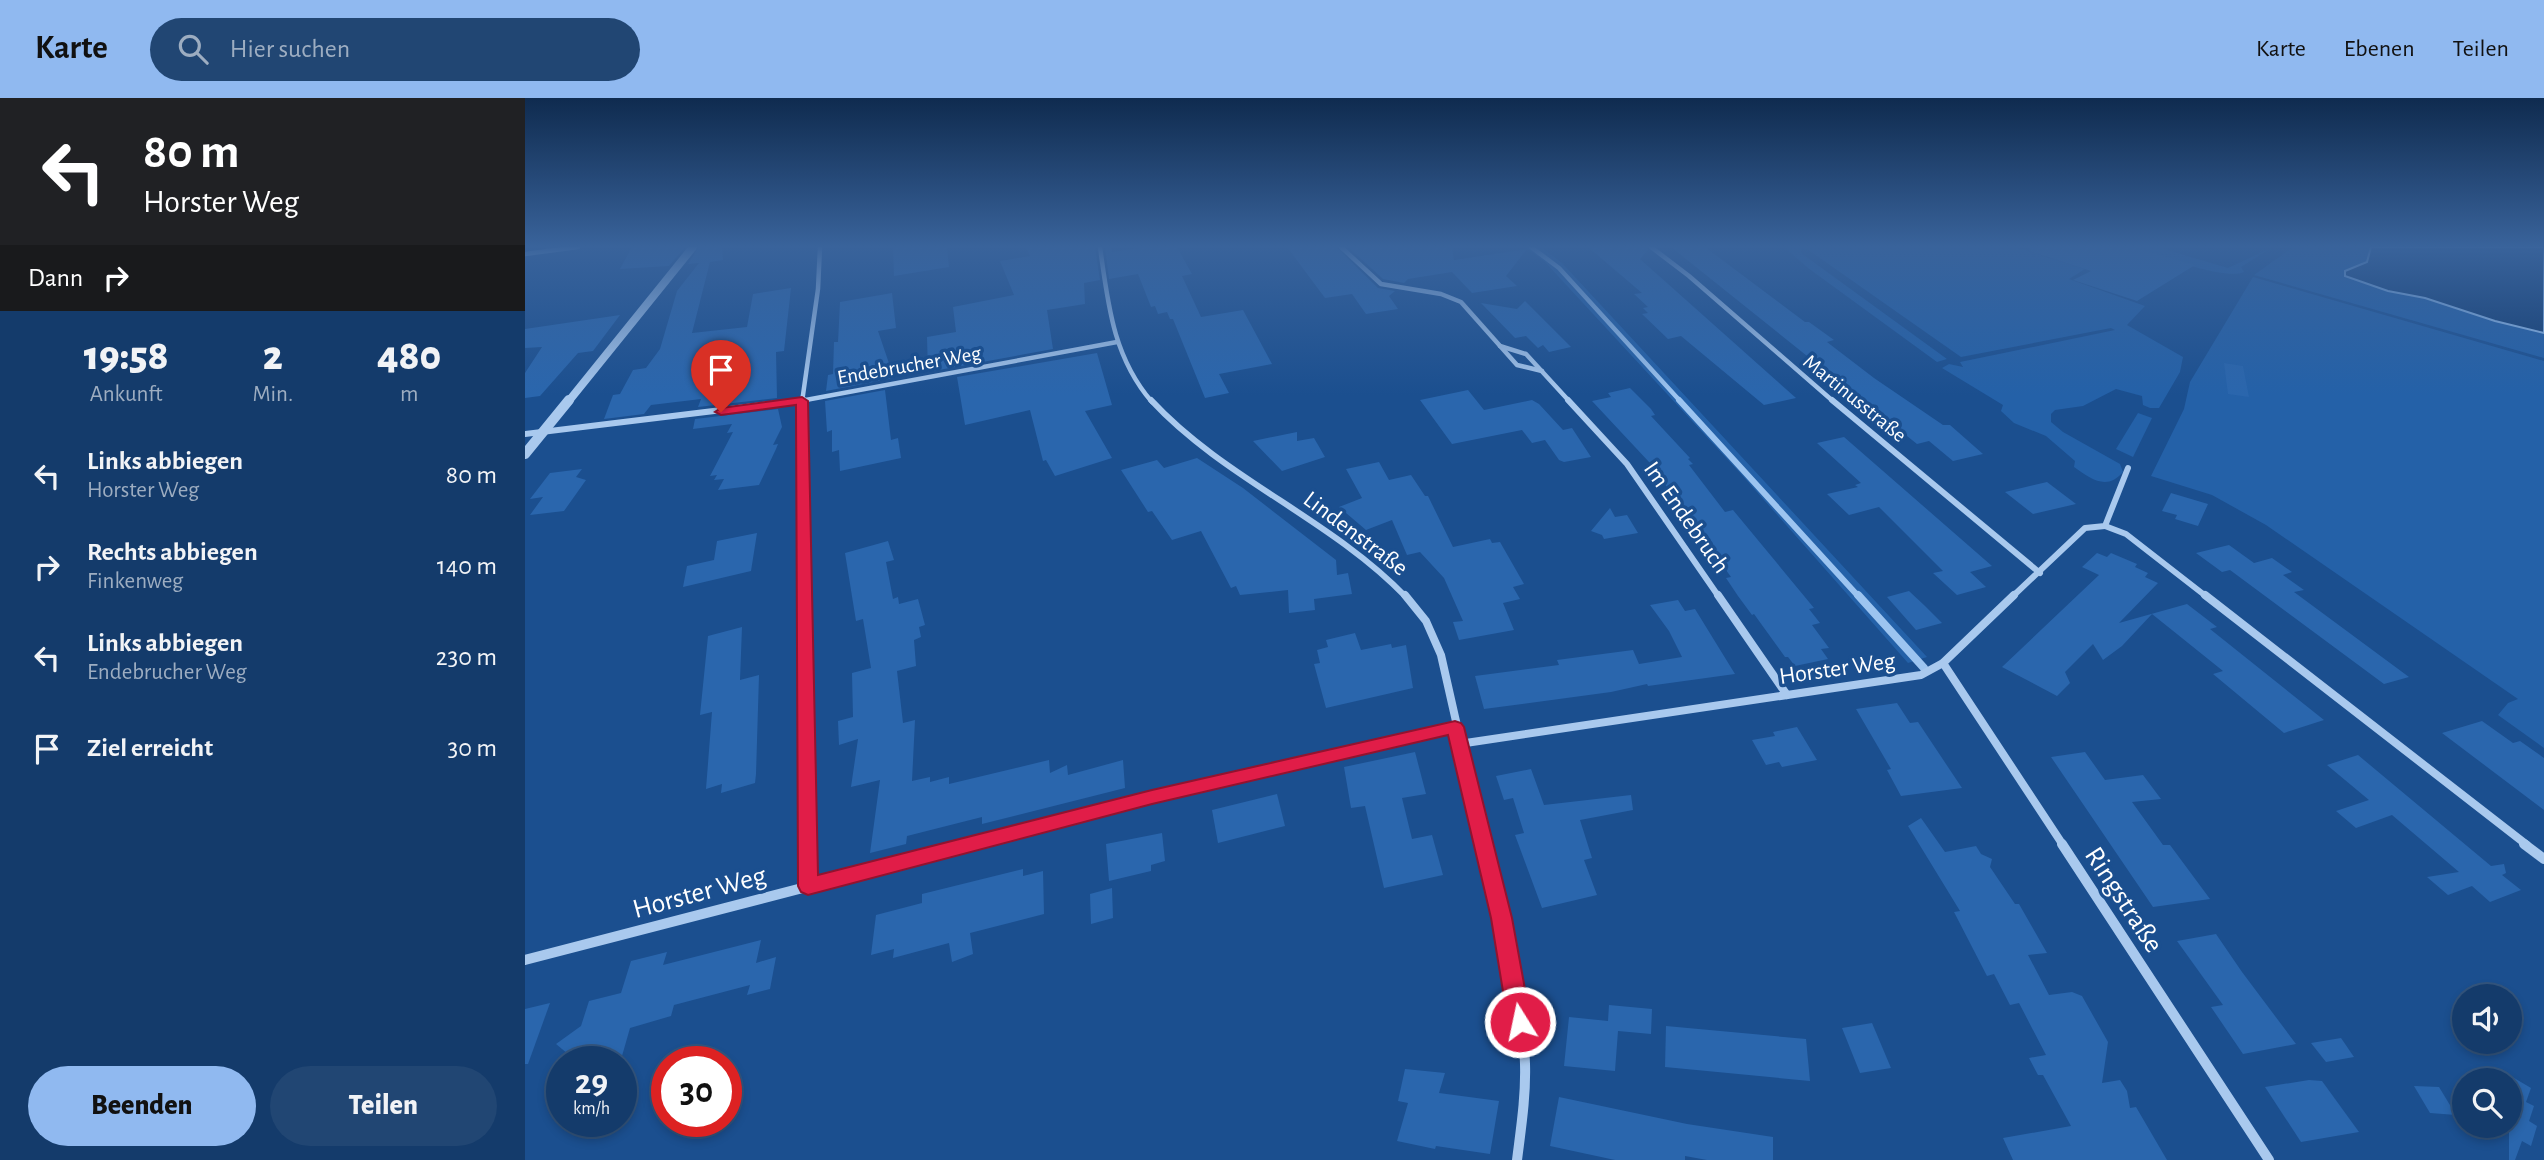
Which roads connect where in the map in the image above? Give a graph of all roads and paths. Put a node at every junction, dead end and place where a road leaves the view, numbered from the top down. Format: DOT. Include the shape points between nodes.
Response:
graph roads {
  1 [pos="652,297"];
  2 [pos="817,297"];
  3 [pos="1109,297"];
  4 [pos="1445,297"];
  5 [pos="1712,297"];
  6 [pos="1117,342"];
  7 [pos="1500,346"];
  8 [pos="1543,371"];
  9 [pos="802,401"];
  10 [pos="540,433"];
  11 [pos="525,434"];
  12 [pos="525,454"];
  13 [pos="2128,468"];
  14 [pos="2105,526"];
  15 [pos="2040,573"];
  16 [pos="1943,663"];
  17 [pos="1787,695"];
  18 [pos="1455,727"];
  19 [pos="1459,744"];
  20 [pos="2544,859"];
  21 [pos="808,886"];
  22 [pos="525,960"];
  23 [pos="1517,1160"];
  24 [pos="2269,1160"];
  1 -- 10 [label="street"];
  2 -- 9 [label="street"];
  3 -- 6 [label="street, Lindenstraße"];
  4 -- 7 [label="street, Im Endebruch" via="1461,302"];
  5 -- 15 [label="street, Martinusstraße"];
  6 -- 9 [label="street, Endebrucher Weg"];
  6 -- 18 [label="street, Lindenstraße" via="1141,389 1182,429 1365,559 1411,602 1429,627 1441,656"];
  7 -- 8 [label="street, Im Endebruch" via="1526,354"];
  7 -- 8 [label="street, Im Endebruch" via="1517,365"];
  8 -- 17 [label="street, Im Endebruch" via="1627,464"];
  9 -- 10 [label="street, Endebrucher Weg"];
  9 -- 21 [label="street"];
  10 -- 11 [label="street, Endebrucher Weg"];
  10 -- 12 [label="street"];
  13 -- 14 [label="street"];
  14 -- 15 [label="street, Horster Weg" via="2085,528"];
  14 -- 20 [label="street" via="2126,534"];
  15 -- 16 [label="street, Horster Weg"];
  16 -- 17 [label="street, Horster Weg" via="1921,675"];
  16 -- 24 [label="street, Ringstraße"];
  17 -- 19 [label="street, Horster Weg"];
  18 -- 19 [label="street, Lindenstraße"];
  18 -- 21 [label="street, Horster Weg" via="1152,797"];
  19 -- 23 [label="street, Lindenstraße" via="1501,918 1524,1048 1525,1100"];
  21 -- 22 [label="street, Horster Weg"];
}
